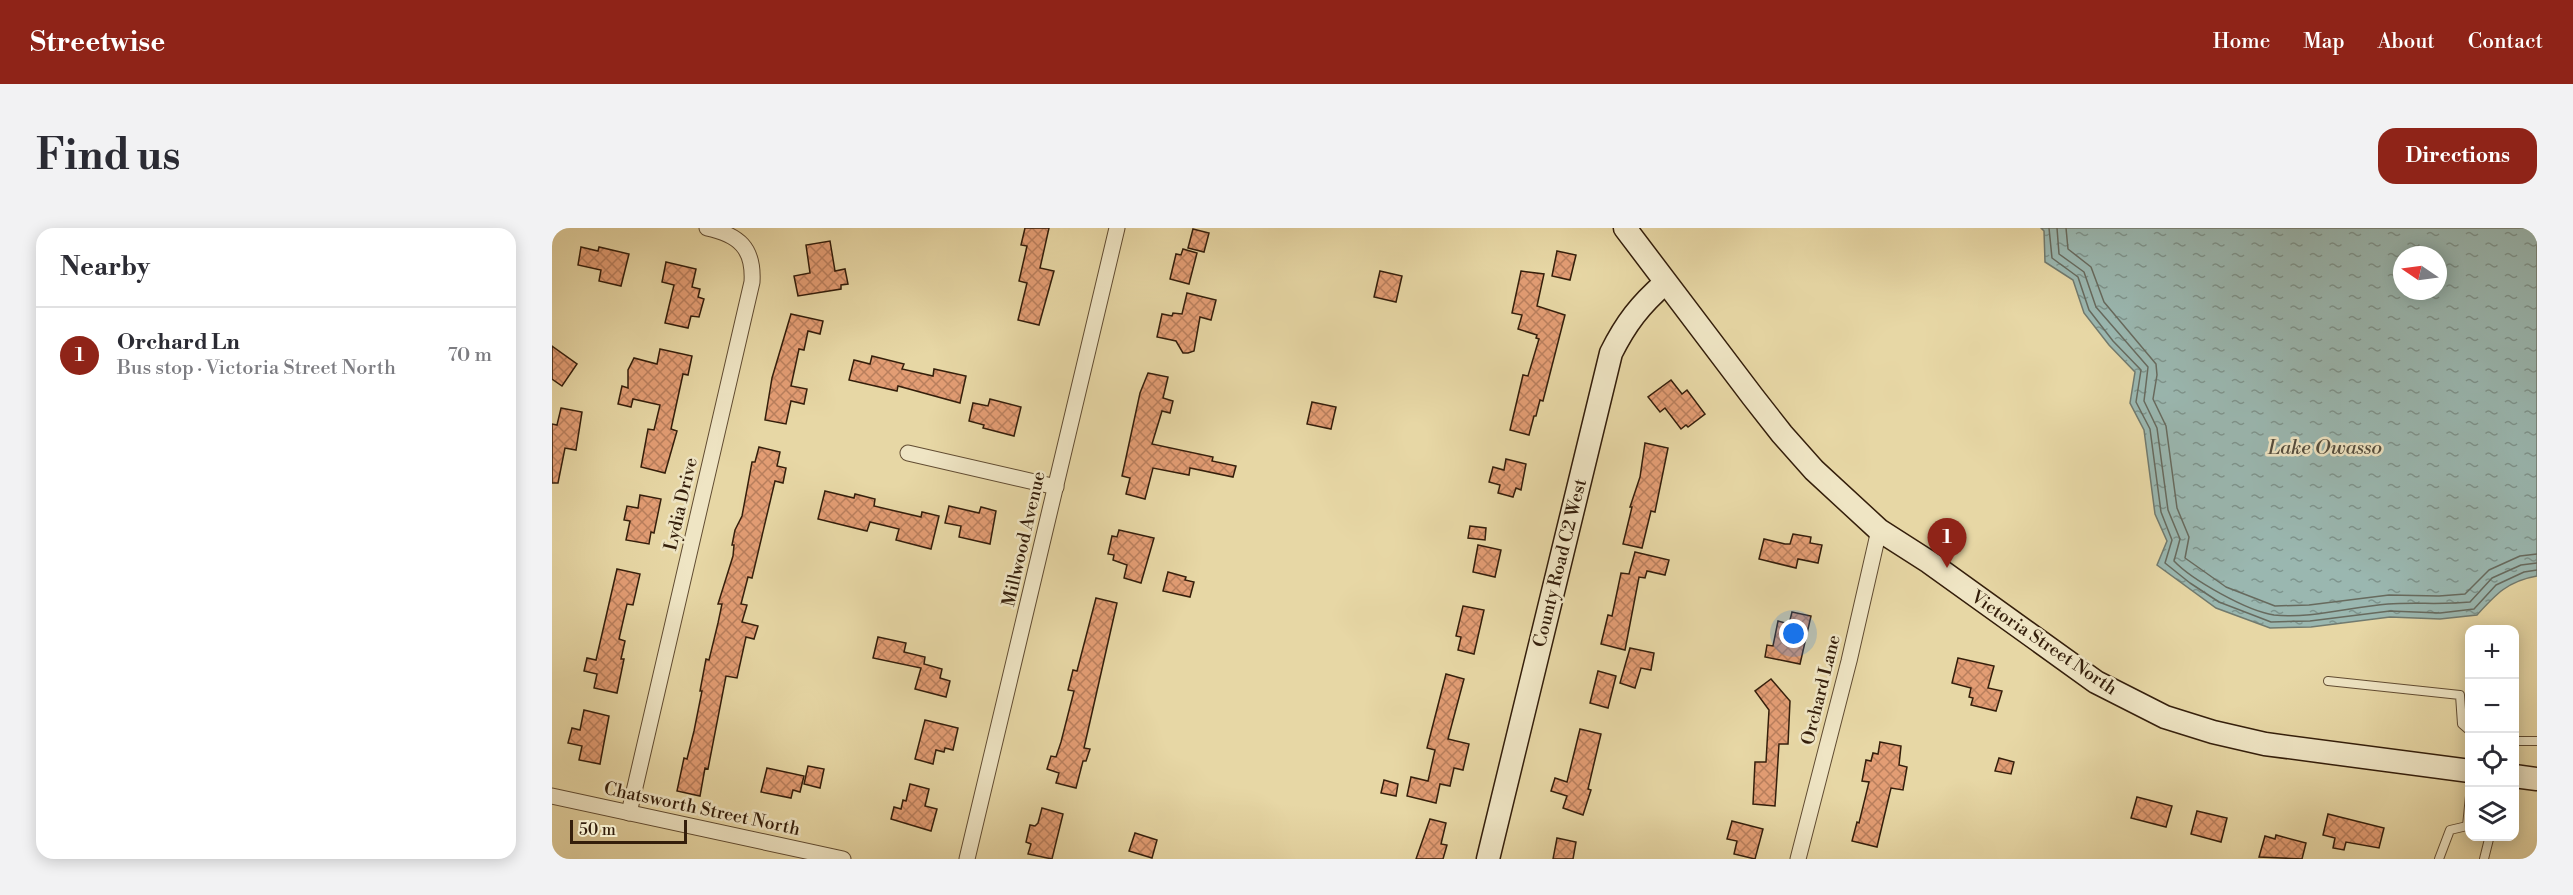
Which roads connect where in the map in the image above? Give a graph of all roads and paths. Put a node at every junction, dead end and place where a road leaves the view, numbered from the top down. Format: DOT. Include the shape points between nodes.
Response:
graph roads {
  1 [pos="707,228"];
  2 [pos="1117,228"];
  3 [pos="1625,228"];
  4 [pos="1665,283"];
  5 [pos="908,453"];
  6 [pos="1056,487"];
  7 [pos="1879,530"];
  8 [pos="2328,681"];
  9 [pos="2465,727"];
  10 [pos="2537,741"];
  11 [pos="2519,743"];
  12 [pos="2465,770"];
  13 [pos="2519,777"];
  14 [pos="2537,779"];
  15 [pos="552,796"];
  16 [pos="629,813"];
  17 [pos="2465,827"];
  18 [pos="2488,841"];
  19 [pos="843,859"];
  20 [pos="967,859"];
  21 [pos="1488,859"];
  22 [pos="1798,859"];
  23 [pos="2439,859"];
  24 [pos="2484,859"];
  1 -- 16 [label="street, Lydia Drive" via="732,236 742,244 753,268 752,282"];
  2 -- 6 [label="street, Millwood Avenue"];
  3 -- 4 [label="street, Victoria Street North"];
  4 -- 7 [label="street, Victoria Street North" via="1782,435"];
  4 -- 21 [label="street, County Road C2 West" via="1641,304 1611,353"];
  5 -- 6 [label="street"];
  6 -- 20 [label="street, Millwood Avenue"];
  7 -- 12 [label="street, Victoria Street North" via="2096,682 2165,717 2265,744"];
  7 -- 22 [label="street, Orchard Lane"];
  8 -- 9 [label="lane" via="2460,695"];
  10 -- 11 [label="lane"];
  13 -- 14 [label="street"];
  15 -- 16 [label="street, Chatsworth Street North"];
  16 -- 19 [label="street, Chatsworth Street North"];
  17 -- 23 [label="lane" via="2450,830"];
  18 -- 24 [label="lane"];
}
